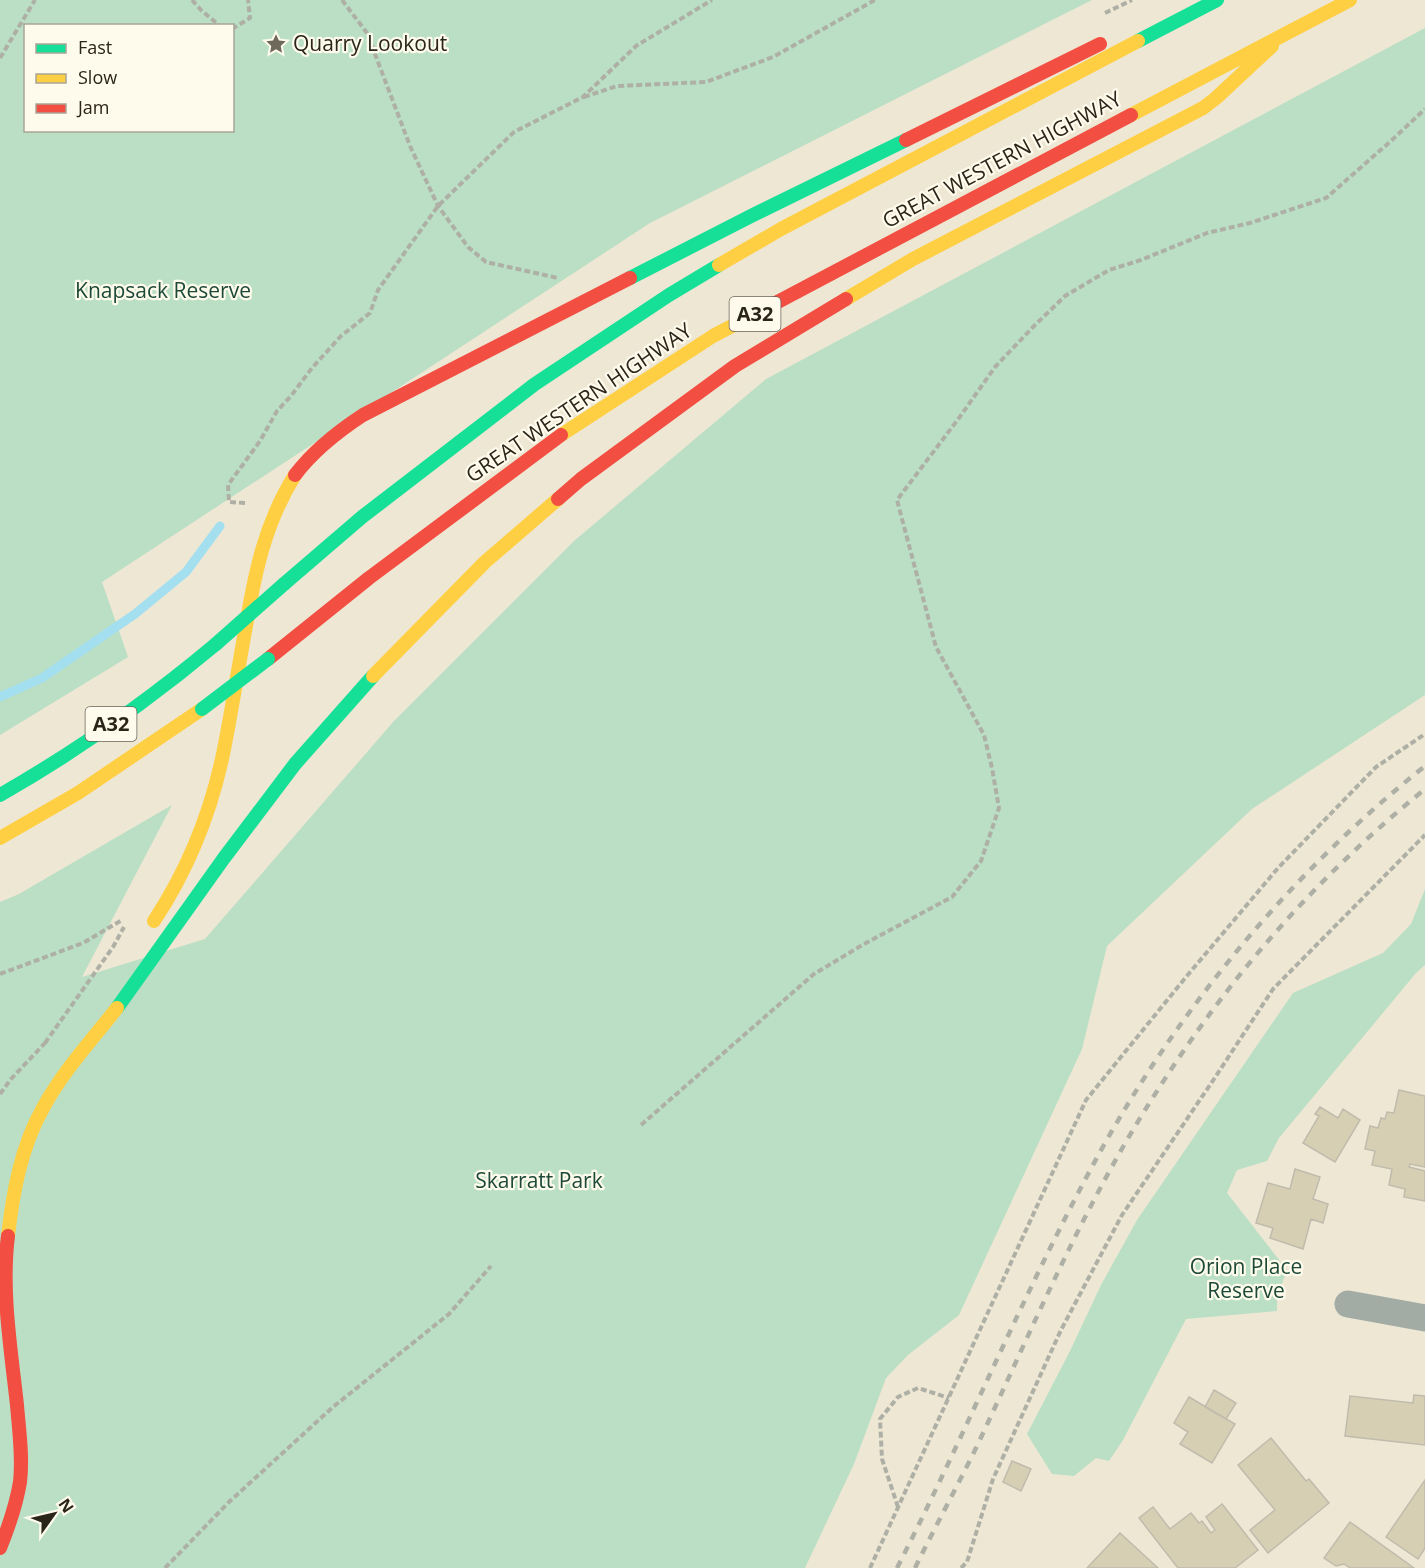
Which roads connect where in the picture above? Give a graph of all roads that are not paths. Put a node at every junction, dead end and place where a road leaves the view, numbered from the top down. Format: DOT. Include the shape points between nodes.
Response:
graph roads {
  1 [pos="1193,0"];
  2 [pos="1217,0"];
  3 [pos="1350,0"];
  4 [pos="1153,18"];
  5 [pos="1285,34"];
  6 [pos="1111,39"];
  7 [pos="0,795"];
  8 [pos="0,838"];
  9 [pos="149,929"];
  10 [pos="98,1010"];
  11 [pos="65,1073"];
  12 [pos="1348,1304"];
  13 [pos="1425,1318"];
  14 [pos="0,1548"];
  1 -- 4 [label="main road"];
  2 -- 7 [label="main road, GREAT WESTERN HIGHWAY / A32, bridge" via="781,229 669,295 535,384 379,504 194,663 132,710"];
  3 -- 5 [label="main road, GREAT WESTERN HIGHWAY / A32"];
  5 -- 8 [label="main road, GREAT WESTERN HIGHWAY / A32, bridge" via="713,336 569,429 202,709 31,822"];
  5 -- 11 [label="main road" via="1203,108 913,259 735,366 581,479 485,562 338,714 295,764 124,999"];
  6 -- 9 [label="main road" via="753,215 363,415 329,438 296,474 267,530 256,569 225,743 203,826 185,871"];
  10 -- 11 [label="main road"];
  11 -- 14 [label="main road" via="42,1109 26,1146 9,1222 6,1292 21,1449 17,1497"];
  12 -- 13 [label="street"];
}
